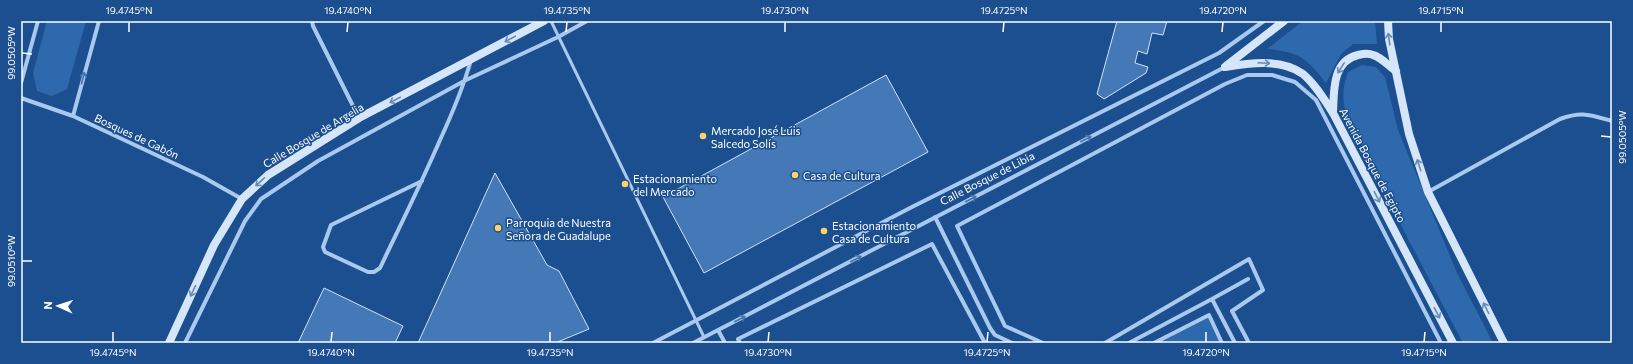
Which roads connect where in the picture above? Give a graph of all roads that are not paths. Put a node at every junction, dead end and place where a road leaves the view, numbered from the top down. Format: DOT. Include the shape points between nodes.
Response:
graph roads {
  1 [pos="38,21"];
  2 [pos="99,21"];
  3 [pos="312,21"];
  4 [pos="544,21"];
  5 [pos="551,21"];
  6 [pos="587,21"];
  7 [pos="1264,21"];
  8 [pos="1284,21"];
  9 [pos="1388,21"];
  10 [pos="558,37"];
  11 [pos="471,60"];
  12 [pos="1225,67"];
  13 [pos="1396,72"];
  14 [pos="466,80"];
  15 [pos="21,83"];
  16 [pos="21,98"];
  17 [pos="1333,113"];
  18 [pos="73,116"];
  19 [pos="359,118"];
  20 [pos="1612,121"];
  21 [pos="422,181"];
  22 [pos="1428,192"];
  23 [pos="242,199"];
  24 [pos="935,217"];
  25 [pos="1248,279"];
  26 [pos="1212,300"];
  27 [pos="696,320"];
  28 [pos="718,330"];
  29 [pos="704,337"];
  30 [pos="169,343"];
  31 [pos="185,343"];
  32 [pos="653,343"];
  33 [pos="693,343"];
  34 [pos="725,343"];
  35 [pos="740,343"];
  36 [pos="985,343"];
  37 [pos="1012,343"];
  38 [pos="1043,343"];
  39 [pos="1105,343"];
  40 [pos="1129,343"];
  41 [pos="1154,343"];
  42 [pos="1222,343"];
  43 [pos="1235,343"];
  44 [pos="1249,343"];
  45 [pos="1441,343"];
  46 [pos="1453,343"];
  47 [pos="1504,343"];
  1 -- 15 [label="street"];
  18 -- 2 [label="street, one-way"];
  3 -- 19 [label="street"];
  4 -- 11 [label="street, Calle Bosque de Argelia, one-way"];
  5 -- 10 [label="lane"];
  6 -- 10 [label="street"];
  7 -- 27 [label="street" via="1219,53 908,209"];
  8 -- 12 [label="street, Calle Bosque de Libia"];
  13 -- 9 [label="street, one-way"];
  10 -- 14 [label="street"];
  10 -- 27 [label="lane"];
  11 -- 14 [label="street"];
  11 -- 19 [label="street, Calle Bosque de Argelia, one-way"];
  12 -- 17 [label="street, Avenida Bosque de Egipto, one-way" via="1249,62 1282,64 1302,74 1319,92"];
  24 -- 12 [label="street, Calle Bosque de Libia, one-way"];
  13 -- 17 [label="street, one-way" via="1374,55 1349,57 1339,69 1334,83"];
  22 -- 13 [label="street, one-way" via="1409,134"];
  14 -- 21 [label="street"];
  14 -- 31 [label="street" via="318,160 261,199 245,221"];
  16 -- 18 [label="street, Bosques de Gabón"];
  17 -- 46 [label="street, Avenida Bosque de Egipto, one-way"];
  18 -- 23 [label="street, Bosques de Gabón" via="203,177"];
  19 -- 23 [label="street, Calle Bosque de Argelia, one-way" via="268,174"];
  20 -- 22 [label="street" via="1586,114 1573,114"];
  21 -- 21 [label="street" via="331,225 323,247 325,252 368,272 380,268"];
  47 -- 22 [label="street, one-way"];
  23 -- 30 [label="street, Calle Bosque de Argelia, one-way" via="214,245"];
  28 -- 24 [label="street, Calle Bosque de Libia, one-way"];
  24 -- 37 [label="street" via="990,328 995,334"];
  25 -- 26 [label="street"];
  26 -- 40 [label="street"];
  26 -- 43 [label="street"];
  27 -- 29 [label="lane"];
  27 -- 32 [label="street"];
  28 -- 29 [label="street, Calle Bosque de Libia"];
  28 -- 34 [label="street"];
  29 -- 33 [label="street, Calle Bosque de Libia"];
  35 -- 36 [label="street" via="738,339 932,244"];
  38 -- 45 [label="street" via="1005,326 957,226 1225,84 1247,75 1272,75 1296,82 1316,100"];
  39 -- 44 [label="street" via="1250,259 1263,290 1232,311"];
  41 -- 42 [label="street" via="1209,315"];
}
